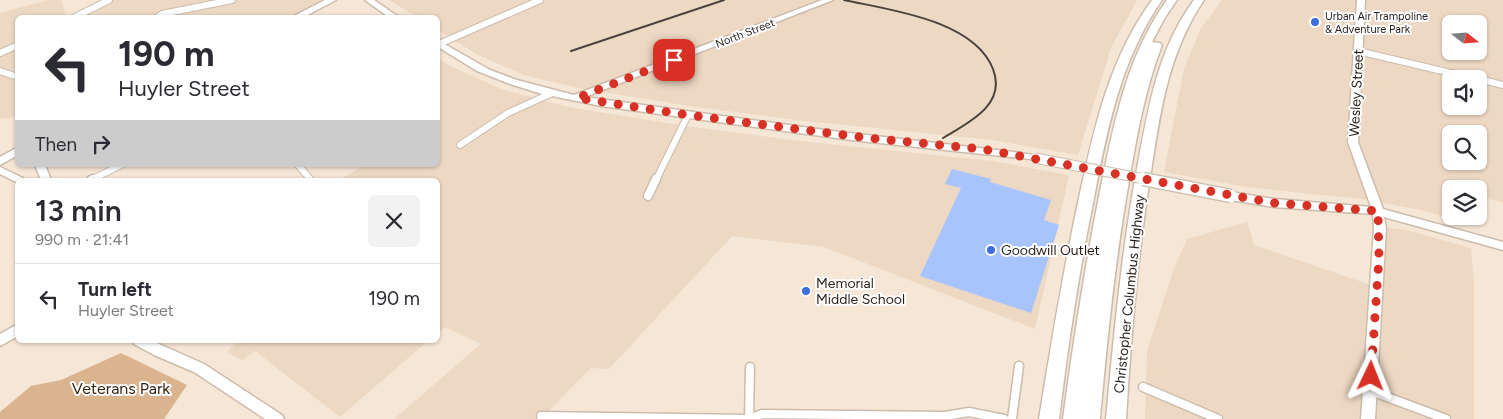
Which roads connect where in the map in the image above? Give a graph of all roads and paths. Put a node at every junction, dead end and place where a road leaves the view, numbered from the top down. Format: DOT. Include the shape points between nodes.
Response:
graph roads {
  1 [pos="109,0"];
  2 [pos="232,0"];
  3 [pos="332,0"];
  4 [pos="369,0"];
  5 [pos="540,0"];
  6 [pos="829,0"];
  7 [pos="1157,0"];
  8 [pos="1172,0"];
  9 [pos="1183,0"];
  10 [pos="1199,0"];
  11 [pos="1361,0"];
  12 [pos="79,15"];
  13 [pos="160,15"];
  14 [pos="300,15"];
  15 [pos="392,15"];
  16 [pos="440,43"];
  17 [pos="440,45"];
  18 [pos="15,46"];
  19 [pos="1358,51"];
  20 [pos="0,53"];
  21 [pos="0,71"];
  22 [pos="1442,71"];
  23 [pos="15,76"];
  24 [pos="1487,81"];
  25 [pos="1503,85"];
  26 [pos="552,93"];
  27 [pos="577,98"];
  28 [pos="688,115"];
  29 [pos="460,145"];
  30 [pos="15,152"];
  31 [pos="0,162"];
  32 [pos="116,167"];
  33 [pos="300,167"];
  34 [pos="0,170"];
  35 [pos="15,178"];
  36 [pos="95,178"];
  37 [pos="309,178"];
  38 [pos="648,196"];
  39 [pos="1378,211"];
  40 [pos="1503,246"];
  41 [pos="15,331"];
  42 [pos="0,341"];
  43 [pos="144,343"];
  44 [pos="750,366"];
  45 [pos="1019,366"];
  46 [pos="1143,387"];
  47 [pos="1371,391"];
  48 [pos="541,416"];
  49 [pos="903,418"];
  50 [pos="276,419"];
  51 [pos="750,419"];
  52 [pos="1004,419"];
  53 [pos="1012,419"];
  54 [pos="1049,419"];
  55 [pos="1073,419"];
  56 [pos="1090,419"];
  57 [pos="1116,419"];
  58 [pos="1218,419"];
  59 [pos="1368,419"];
  60 [pos="1446,419"];
  1 -- 12 [label="street"];
  2 -- 13 [label="street"];
  3 -- 14 [label="street"];
  4 -- 15 [label="street"];
  5 -- 16 [label="street"];
  6 -- 27 [label="street, North Street"];
  7 -- 54 [label="highway" via="1124,58 1099,142 1067,298"];
  8 -- 55 [label="highway" via="1143,50 1118,140 1090,289"];
  9 -- 56 [label="highway, Christopher Columbus Highway" via="1155,46 1131,134 1107,275"];
  10 -- 57 [label="highway, Christopher Columbus Highway" via="1173,43 1153,115 1133,238"];
  11 -- 19 [label="street, Wesley Street"];
  17 -- 26 [label="street" via="486,72"];
  18 -- 20 [label="street"];
  19 -- 22 [label="street"];
  19 -- 39 [label="street, Wesley Street" via="1353,142"];
  21 -- 23 [label="street"];
  24 -- 25 [label="street"];
  26 -- 27 [label="street"];
  26 -- 29 [label="street" via="508,113"];
  27 -- 28 [label="street"];
  28 -- 38 [label="street"];
  28 -- 39 [label="street, bridge" via="982,149 1274,203"];
  30 -- 31 [label="street"];
  32 -- 36 [label="street"];
  33 -- 37 [label="street"];
  34 -- 35 [label="street"];
  39 -- 40 [label="street"];
  39 -- 47 [label="street" via="1379,258"];
  41 -- 42 [label="street"];
  43 -- 50 [label="street" via="198,368"];
  44 -- 51 [label="street"];
  45 -- 53 [label="street"];
  46 -- 58 [label="street"];
  47 -- 59 [label="street"];
  47 -- 60 [label="street"];
  48 -- 51 [label="street"];
  49 -- 51 [label="street" via="762,414"];
  49 -- 52 [label="street" via="969,412"];
}
